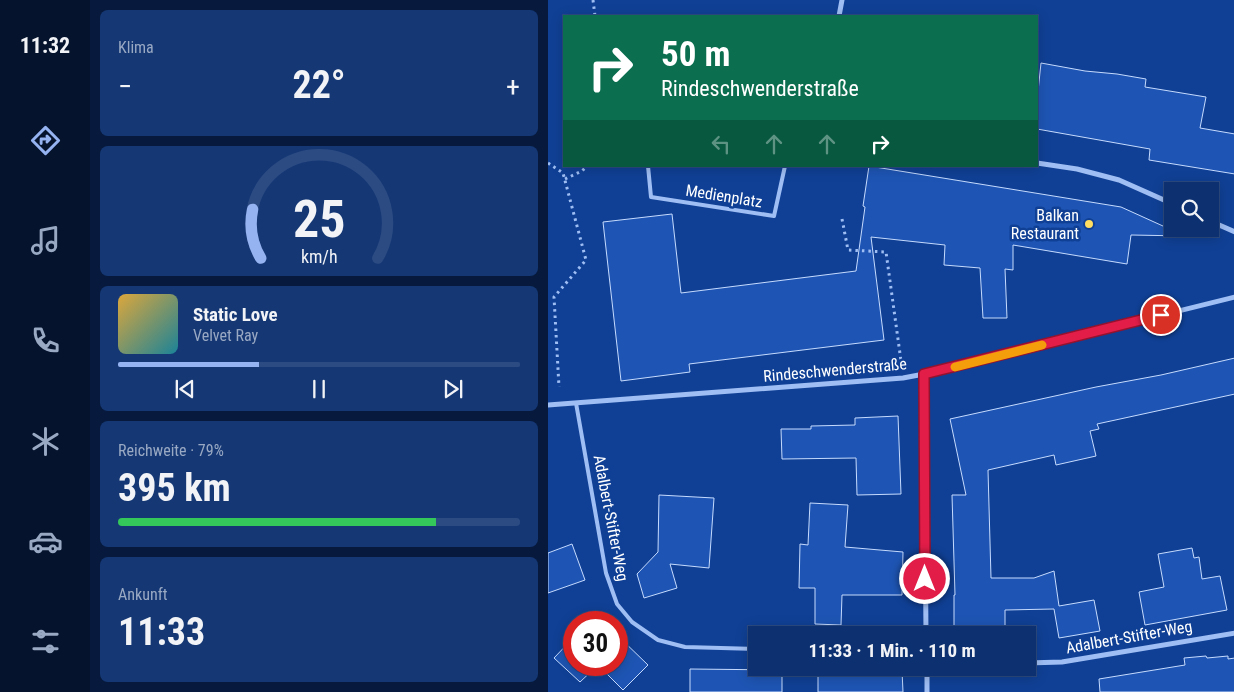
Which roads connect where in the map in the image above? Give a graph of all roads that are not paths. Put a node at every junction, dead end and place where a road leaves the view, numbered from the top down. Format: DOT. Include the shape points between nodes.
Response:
graph roads {
  1 [pos="842,0"];
  2 [pos="839,15"];
  3 [pos="1038,162"];
  4 [pos="648,167"];
  5 [pos="785,167"];
  6 [pos="1164,200"];
  7 [pos="1219,225"];
  8 [pos="1234,232"];
  9 [pos="1234,297"];
  10 [pos="924,374"];
  11 [pos="576,403"];
  12 [pos="548,405"];
  13 [pos="926,626"];
  14 [pos="1234,634"];
  15 [pos="748,649"];
  16 [pos="1036,663"];
  17 [pos="927,676"];
  18 [pos="927,692"];
  1 -- 2 [label="street"];
  3 -- 6 [label="street" via="1119,180"];
  4 -- 5 [label="lane, Medienplatz" via="651,197 774,216"];
  7 -- 8 [label="street"];
  9 -- 10 [label="street, Rindeschwenderstraße"];
  10 -- 11 [label="street, Rindeschwenderstraße"];
  10 -- 13 [label="street"];
  11 -- 12 [label="street, Rindeschwenderstraße"];
  11 -- 15 [label="lane, Adalbert-Stifter-Weg" via="606,573 617,604 632,622 658,640 685,647"];
  14 -- 16 [label="street, Adalbert-Stifter-Weg" via="1062,662"];
  17 -- 18 [label="street"];
}
